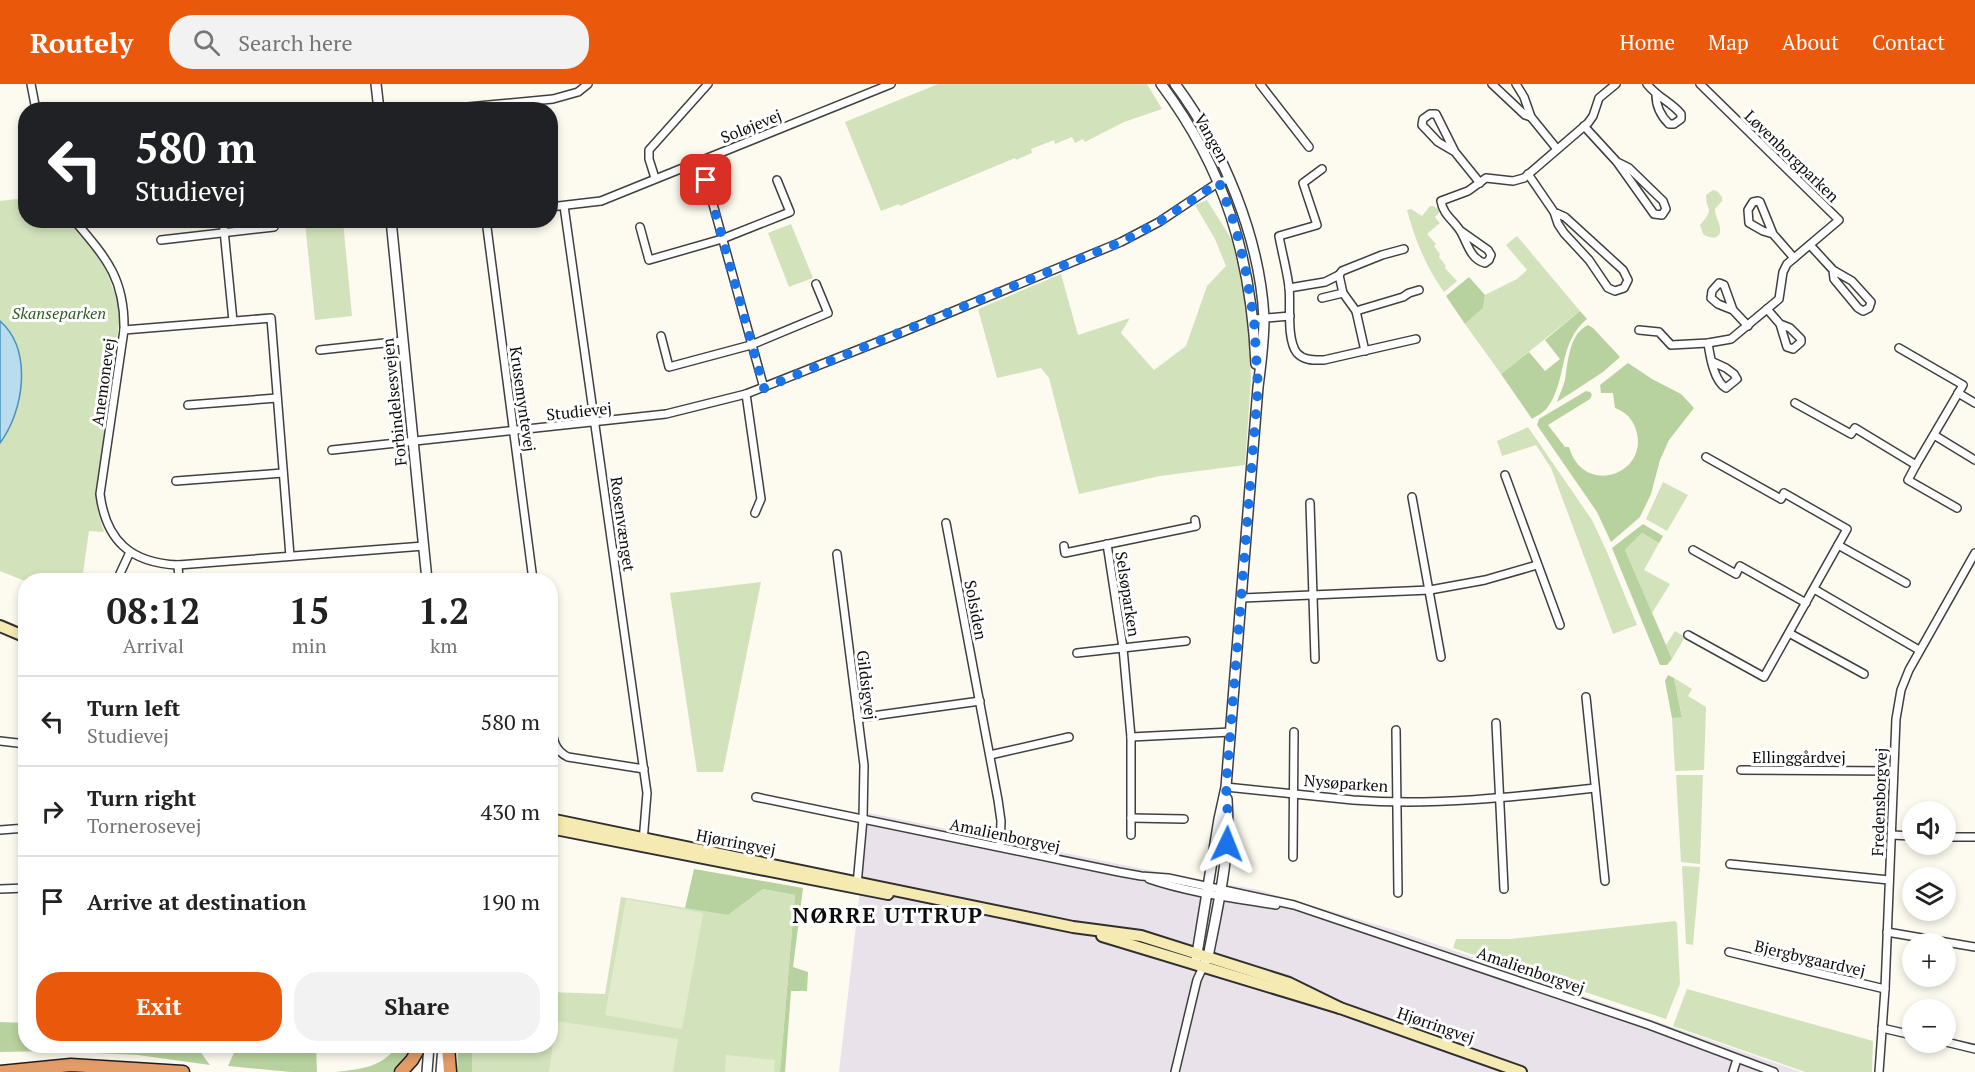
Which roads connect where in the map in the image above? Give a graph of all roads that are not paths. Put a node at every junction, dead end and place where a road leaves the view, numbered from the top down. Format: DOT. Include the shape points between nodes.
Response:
graph roads {
  1 [pos="31,84"];
  2 [pos="376,84"];
  3 [pos="588,84"];
  4 [pos="708,84"];
  5 [pos="891,84"];
  6 [pos="1161,84"];
  7 [pos="1260,84"];
  8 [pos="1492,84"];
  9 [pos="1516,84"];
  10 [pos="1647,84"];
  11 [pos="1700,84"];
  12 [pos="1179,85"];
  13 [pos="1612,85"];
  14 [pos="1170,95"];
  15 [pos="1656,96"];
  16 [pos="34,102"];
  17 [pos="378,102"];
  18 [pos="521,102"];
  19 [pos="1531,117"];
  20 [pos="1584,126"];
  21 [pos="1309,147"];
  22 [pos="1557,149"];
  23 [pos="1455,152"];
  24 [pos="701,160"];
  25 [pos="1617,162"];
  26 [pos="1322,169"];
  27 [pos="1528,174"];
  28 [pos="655,178"];
  29 [pos="1229,179"];
  30 [pos="777,180"];
  31 [pos="1219,182"];
  32 [pos="1480,183"];
  33 [pos="558,206"];
  34 [pos="564,206"];
  35 [pos="1554,212"];
  36 [pos="640,227"];
  37 [pos="81,228"];
  38 [pos="225,228"];
  39 [pos="266,228"];
  40 [pos="392,228"];
  41 [pos="487,228"];
  42 [pos="1461,231"];
  43 [pos="225,233"];
  44 [pos="1773,234"];
  45 [pos="722,239"];
  46 [pos="161,240"];
  47 [pos="1810,245"];
  48 [pos="1404,249"];
  49 [pos="1794,258"];
  50 [pos="1833,270"];
  51 [pos="1339,275"];
  52 [pos="816,284"];
  53 [pos="1289,288"];
  54 [pos="1419,290"];
  55 [pos="1343,293"];
  56 [pos="1322,298"];
  57 [pos="1767,309"];
  58 [pos="1733,310"];
  59 [pos="1356,311"];
  60 [pos="1290,316"];
  61 [pos="1259,319"];
  62 [pos="233,321"];
  63 [pos="1780,324"];
  64 [pos="1748,326"];
  65 [pos="124,330"];
  66 [pos="1639,330"];
  67 [pos="661,336"];
  68 [pos="1416,339"];
  69 [pos="403,341"];
  70 [pos="1708,343"];
  71 [pos="751,345"];
  72 [pos="1899,348"];
  73 [pos="320,350"];
  74 [pos="1365,351"];
  75 [pos="1713,362"];
  76 [pos="764,388"];
  77 [pos="1958,393"];
  78 [pos="746,394"];
  79 [pos="277,398"];
  80 [pos="1795,403"];
  81 [pos="1975,403"];
  82 [pos="188,405"];
  83 [pos="595,423"];
  84 [pos="514,431"];
  85 [pos="1934,435"];
  86 [pos="413,442"];
  87 [pos="332,450"];
  88 [pos="1706,457"];
  89 [pos="1975,460"];
  90 [pos="1916,465"];
  91 [pos="283,473"];
  92 [pos="1505,475"];
  93 [pos="176,482"];
  94 [pos="1412,497"];
  95 [pos="1310,503"];
  96 [pos="1957,508"];
  97 [pos="755,513"];
  98 [pos="1195,520"];
  99 [pos="946,524"];
  100 [pos="1107,544"];
  101 [pos="1838,545"];
  102 [pos="424,546"];
  103 [pos="1064,546"];
  104 [pos="1693,550"];
  105 [pos="130,552"];
  106 [pos="1975,553"];
  107 [pos="837,554"];
  108 [pos="290,556"];
  109 [pos="178,565"];
  110 [pos="1538,565"];
  111 [pos="120,573"];
  112 [pos="179,573"];
  113 [pos="426,573"];
  114 [pos="532,573"];
  115 [pos="1906,583"];
  116 [pos="1814,589"];
  117 [pos="1430,590"];
  118 [pos="1313,596"];
  119 [pos="1242,598"];
  120 [pos="1806,603"];
  121 [pos="1560,625"];
  122 [pos="0,626"];
  123 [pos="1789,633"];
  124 [pos="18,634"];
  125 [pos="1688,635"];
  126 [pos="1186,641"];
  127 [pos="1123,648"];
  128 [pos="1919,650"];
  129 [pos="1077,653"];
  130 [pos="1442,657"];
  131 [pos="1315,659"];
  132 [pos="1864,674"];
  133 [pos="1586,697"];
  134 [pos="980,701"];
  135 [pos="858,718"];
  136 [pos="1496,723"];
  137 [pos="1396,730"];
  138 [pos="1231,732"];
  139 [pos="1294,732"];
  140 [pos="1068,737"];
  141 [pos="1131,737"];
  142 [pos="0,741"];
  143 [pos="18,743"];
  144 [pos="558,750"];
  145 [pos="990,755"];
  146 [pos="644,769"];
  147 [pos="1741,770"];
  148 [pos="1893,771"];
  149 [pos="1226,787"];
  150 [pos="1595,788"];
  151 [pos="1294,793"];
  152 [pos="756,797"];
  153 [pos="1500,798"];
  154 [pos="1397,801"];
  155 [pos="1131,818"];
  156 [pos="863,819"];
  157 [pos="1184,819"];
  158 [pos="558,821"];
  159 [pos="18,829"];
  160 [pos="558,829"];
  161 [pos="0,830"];
  162 [pos="1131,835"];
  163 [pos="1892,835"];
  164 [pos="1902,836"];
  165 [pos="1956,837"];
  166 [pos="1975,837"];
  167 [pos="643,843"];
  168 [pos="1000,847"];
  169 [pos="1293,857"];
  170 [pos="1730,864"];
  171 [pos="1889,880"];
  172 [pos="1605,881"];
  173 [pos="857,885"];
  174 [pos="18,888"];
  175 [pos="0,889"];
  176 [pos="1504,889"];
  177 [pos="1208,890"];
  178 [pos="1220,893"];
  179 [pos="1398,893"];
  180 [pos="1073,927"];
  181 [pos="1887,932"];
  182 [pos="1975,947"];
  183 [pos="1729,952"];
  184 [pos="1196,953"];
  185 [pos="1202,963"];
  186 [pos="1885,989"];
  187 [pos="1882,1028"];
  188 [pos="1902,1033"];
  189 [pos="1956,1044"];
  190 [pos="1975,1048"];
  191 [pos="416,1053"];
  192 [pos="428,1053"];
  193 [pos="442,1053"];
  194 [pos="449,1053"];
  195 [pos="1737,1059"];
  196 [pos="0,1072"];
  197 [pos="183,1072"];
  198 [pos="401,1072"];
  199 [pos="427,1072"];
  200 [pos="441,1072"];
  201 [pos="450,1072"];
  202 [pos="1175,1072"];
  203 [pos="1521,1072"];
  204 [pos="1733,1072"];
  205 [pos="1774,1072"];
  206 [pos="1879,1072"];
  1 -- 16 [label="street"];
  2 -- 17 [label="street"];
  3 -- 18 [label="street" via="578,92 553,99"];
  4 -- 28 [label="street" via="649,150"];
  5 -- 24 [label="street, Soløjevej"];
  6 -- 14 [label="street, Vangen"];
  7 -- 21 [label="street"];
  8 -- 19 [label="street"];
  9 -- 19 [label="street"];
  10 -- 15 [label="street"];
  11 -- 47 [label="street, Løvenborgparken" via="1839,220"];
  12 -- 14 [label="street"];
  12 -- 29 [label="street, Vangen"];
  13 -- 20 [label="street" via="1599,98 1593,116"];
  14 -- 31 [label="street, Vangen"];
  19 -- 22 [label="street"];
  20 -- 22 [label="street"];
  20 -- 25 [label="street"];
  22 -- 27 [label="street"];
  23 -- 23 [label="street" via="1438,142 1422,125 1423,119 1436,114"];
  23 -- 32 [label="street"];
  24 -- 28 [label="street, Soløjevej"];
  24 -- 45 [label="street"];
  25 -- 25 [label="street" via="1629,168 1663,201 1666,209 1662,215 1654,214"];
  26 -- 53 [label="street" via="1303,183 1317,225 1279,236"];
  27 -- 32 [label="street" via="1517,181 1489,178"];
  27 -- 35 [label="street"];
  28 -- 34 [label="street, Soløjevej" via="601,201"];
  29 -- 31 [label="street, Studievej"];
  29 -- 61 [label="street, Vangen" via="1254,255"];
  30 -- 45 [label="street" via="790,213"];
  31 -- 61 [label="street, Vangen" via="1235,225"];
  31 -- 76 [label="street, Studievej" via="1121,242"];
  32 -- 42 [label="street" via="1441,201 1443,211"];
  33 -- 34 [label="street, Soløjevej"];
  34 -- 83 [label="street, Rosenvænget"];
  35 -- 35 [label="street" via="1558,224 1608,288 1624,288 1628,280 1623,270 1565,217"];
  36 -- 45 [label="street" via="649,260"];
  37 -- 65 [label="street, Anemonevej" via="107,259 116,278 124,310"];
  38 -- 43 [label="street"];
  39 -- 43 [label="street"];
  40 -- 69 [label="street, Forbindelsesvejen"];
  41 -- 84 [label="street, Krusemyntevej"];
  42 -- 42 [label="street" via="1479,261 1489,260 1488,250"];
  43 -- 46 [label="street"];
  43 -- 62 [label="street"];
  44 -- 44 [label="street" via="1760,202 1755,201 1748,210 1749,223"];
  44 -- 49 [label="street"];
  45 -- 71 [label="street"];
  47 -- 49 [label="street, Løvenborgparken"];
  47 -- 50 [label="street"];
  48 -- 51 [label="street"];
  49 -- 57 [label="street, Løvenborgparken" via="1784,268 1779,299"];
  50 -- 50 [label="street" via="1834,279 1858,308 1869,308 1870,302 1852,281"];
  51 -- 53 [label="street" via="1325,282"];
  51 -- 55 [label="street"];
  52 -- 71 [label="street" via="828,313"];
  53 -- 60 [label="street"];
  54 -- 59 [label="street"];
  55 -- 56 [label="street"];
  55 -- 59 [label="street"];
  57 -- 63 [label="street"];
  57 -- 64 [label="street, Løvenborgparken"];
  58 -- 64 [label="street"];
  59 -- 74 [label="street"];
  60 -- 61 [label="street"];
  60 -- 74 [label="street" via="1296,351 1303,357 1324,360"];
  61 -- 119 [label="street, Vangen" via="1263,350"];
  62 -- 65 [label="street"];
  62 -- 79 [label="street" via="271,318"];
  64 -- 70 [label="street, Løvenborgparken" via="1731,339"];
  65 -- 105 [label="street, Anemonevej" via="100,494 108,526"];
  66 -- 70 [label="street, Løvenborgparken" via="1659,332 1671,345"];
  67 -- 71 [label="street" via="669,367"];
  68 -- 74 [label="street"];
  69 -- 73 [label="street"];
  69 -- 86 [label="street, Forbindelsesvejen"];
  70 -- 75 [label="street"];
  71 -- 76 [label="street"];
  72 -- 77 [label="street" via="1963,385"];
  76 -- 78 [label="street, Studievej"];
  77 -- 81 [label="street"];
  77 -- 85 [label="street"];
  78 -- 83 [label="street, Studievej" via="666,414"];
  78 -- 97 [label="street" via="762,499"];
  79 -- 82 [label="street"];
  79 -- 91 [label="street"];
  80 -- 90 [label="street" via="1851,434 1855,428"];
  83 -- 84 [label="street, Studievej"];
  83 -- 146 [label="street, Rosenvænget"];
  84 -- 86 [label="street, Studievej"];
  84 -- 114 [label="street, Krusemyntevej"];
  85 -- 89 [label="street"];
  85 -- 90 [label="street"];
  86 -- 87 [label="street, Studievej"];
  86 -- 102 [label="street, Forbindelsesvejen"];
  88 -- 101 [label="street" via="1781,499 1784,493 1847,529"];
  90 -- 96 [label="street" via="1908,480"];
  91 -- 93 [label="street"];
  91 -- 108 [label="street"];
  92 -- 110 [label="street"];
  94 -- 117 [label="street"];
  95 -- 118 [label="street"];
  98 -- 100 [label="street, Selsøparken" via="1196,526"];
  99 -- 134 [label="street, Solsiden"];
  100 -- 103 [label="street, Selsøparken" via="1065,552"];
  100 -- 127 [label="street, Selsøparken"];
  101 -- 115 [label="street"];
  101 -- 116 [label="street"];
  102 -- 108 [label="street, Anemonevej"];
  102 -- 113 [label="street, Forbindelsesvejen"];
  104 -- 120 [label="street" via="1736,574 1740,566"];
  105 -- 109 [label="street, Anemonevej" via="147,560"];
  105 -- 111 [label="street"];
  106 -- 128 [label="street, Fredensborgvej"];
  107 -- 135 [label="street, Gildsigvej"];
  108 -- 109 [label="street, Anemonevej"];
  109 -- 112 [label="street"];
  110 -- 117 [label="street"];
  110 -- 121 [label="street"];
  116 -- 120 [label="street"];
  116 -- 128 [label="street"];
  117 -- 118 [label="street"];
  117 -- 130 [label="street"];
  118 -- 119 [label="street"];
  118 -- 131 [label="street"];
  119 -- 138 [label="street, Vangen"];
  120 -- 123 [label="street"];
  122 -- 124 [label="main road"];
  123 -- 125 [label="street" via="1764,677"];
  123 -- 132 [label="street"];
  126 -- 127 [label="street, Selsøparken"];
  127 -- 129 [label="street, Selsøparken"];
  127 -- 141 [label="street, Selsøparken"];
  128 -- 148 [label="street, Fredensborgvej" via="1901,690"];
  133 -- 150 [label="street"];
  134 -- 135 [label="street"];
  134 -- 145 [label="street, Solsiden"];
  135 -- 156 [label="street, Gildsigvej" via="864,765"];
  136 -- 153 [label="street"];
  137 -- 154 [label="street, Nysøparken"];
  138 -- 141 [label="street"];
  138 -- 149 [label="street, Vangen"];
  139 -- 151 [label="street, Nysøparken"];
  140 -- 145 [label="street"];
  141 -- 155 [label="street, Selsøparken"];
  142 -- 143 [label="street"];
  144 -- 146 [label="street" via="567,758"];
  145 -- 168 [label="street, Solsiden" via="1001,821"];
  146 -- 167 [label="street, Rosenvænget" via="647,809"];
  147 -- 148 [label="street, Ellinggårdvej"];
  148 -- 163 [label="street, Fredensborgvej"];
  149 -- 151 [label="street, Nysøparken"];
  149 -- 177 [label="street, Vangen"];
  149 -- 178 [label="street, Vangen" via="1228,835"];
  150 -- 153 [label="street, Nysøparken"];
  150 -- 172 [label="street"];
  151 -- 154 [label="street, Nysøparken"];
  151 -- 169 [label="street, Nysøparken"];
  152 -- 156 [label="street, Amalienborgvej"];
  153 -- 154 [label="street, Nysøparken"];
  153 -- 176 [label="street"];
  154 -- 179 [label="street, Nysøparken"];
  155 -- 157 [label="street"];
  155 -- 162 [label="street, Selsøparken"];
  156 -- 168 [label="street, Amalienborgvej"];
  156 -- 173 [label="street"];
  158 -- 167 [label="main road, Hjørringvej"];
  159 -- 161 [label="street"];
  160 -- 167 [label="main road, Hjørringvej"];
  163 -- 164 [label="street"];
  163 -- 171 [label="street, Fredensborgvej"];
  165 -- 166 [label="street"];
  167 -- 173 [label="main road, Hjørringvej"];
  168 -- 177 [label="street, Amalienborgvej" via="1141,876 1167,885"];
  170 -- 171 [label="street"];
  171 -- 181 [label="street, Fredensborgvej"];
  173 -- 180 [label="main road, Hjørringvej"];
  174 -- 175 [label="street"];
  177 -- 178 [label="street, Amalienborgvej"];
  177 -- 184 [label="street, Vangen"];
  178 -- 185 [label="street, Vangen"];
  178 -- 195 [label="street, Amalienborgvej" via="1313,911 1627,1017"];
  180 -- 184 [label="main road, Hjørringvej" via="1141,936"];
  180 -- 185 [label="main road, Hjørringvej"];
  181 -- 182 [label="street"];
  181 -- 186 [label="street, Fredensborgvej"];
  183 -- 186 [label="street, Bjergbygaardvej"];
  184 -- 185 [label="main road, Hjørringvej"];
  185 -- 202 [label="street"];
  185 -- 203 [label="main road, Hjørringvej" via="1289,983 1340,1008"];
  186 -- 187 [label="street, Fredensborgvej"];
  187 -- 188 [label="street"];
  187 -- 206 [label="street, Fredensborgvej"];
  189 -- 190 [label="street"];
  191 -- 198 [label="highway"];
  192 -- 199 [label="street"];
  193 -- 200 [label="street"];
  194 -- 201 [label="highway"];
  195 -- 204 [label="street"];
  195 -- 205 [label="street, Amalienborgvej"];
  196 -- 197 [label="highway" via="71,1065"];
}
